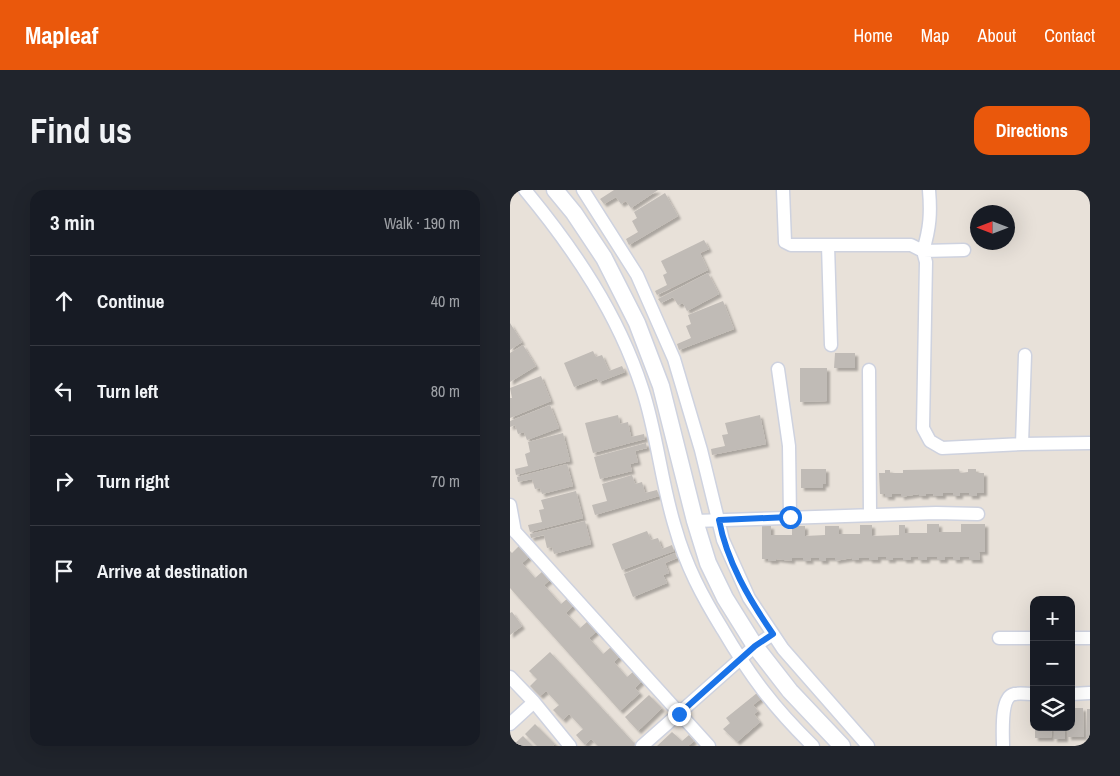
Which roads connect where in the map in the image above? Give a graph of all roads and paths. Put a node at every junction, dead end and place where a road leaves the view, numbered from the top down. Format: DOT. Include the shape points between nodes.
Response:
graph roads {
  1 [pos="525,190"];
  2 [pos="555,190"];
  3 [pos="582,190"];
  4 [pos="783,190"];
  5 [pos="929,190"];
  6 [pos="828,245"];
  7 [pos="964,250"];
  8 [pos="923,251"];
  9 [pos="831,345"];
  10 [pos="1025,355"];
  11 [pos="778,369"];
  12 [pos="869,370"];
  13 [pos="1090,443"];
  14 [pos="1022,444"];
  15 [pos="510,505"];
  16 [pos="978,514"];
  17 [pos="870,515"];
  18 [pos="790,517"];
  19 [pos="719,520"];
  20 [pos="695,521"];
  21 [pos="512,529"];
  22 [pos="773,634"];
  23 [pos="999,638"];
  24 [pos="1030,638"];
  25 [pos="1075,638"];
  26 [pos="1090,638"];
  27 [pos="755,646"];
  28 [pos="740,659"];
  29 [pos="510,677"];
  30 [pos="1090,693"];
  31 [pos="1030,694"];
  32 [pos="1075,694"];
  33 [pos="534,702"];
  34 [pos="679,714"];
  35 [pos="510,724"];
  36 [pos="570,746"];
  37 [pos="642,746"];
  38 [pos="708,746"];
  39 [pos="812,746"];
  40 [pos="842,746"];
  41 [pos="868,746"];
  42 [pos="1003,746"];
  1 -- 28 [label="street" via="576,256 612,318 642,388 685,560"];
  2 -- 20 [label="street" via="604,258 637,323 661,386"];
  3 -- 19 [label="street" via="637,276 674,359"];
  4 -- 6 [label="street" via="785,242 791,245"];
  5 -- 8 [label="street" via="931,212"];
  6 -- 8 [label="street" via="911,245"];
  6 -- 9 [label="street"];
  7 -- 8 [label="street"];
  8 -- 14 [label="street" via="926,262 923,428 930,441 942,448"];
  10 -- 14 [label="street"];
  11 -- 18 [label="street" via="789,446"];
  12 -- 17 [label="street"];
  13 -- 14 [label="street"];
  15 -- 21 [label="street"];
  16 -- 17 [label="street"];
  17 -- 18 [label="street"];
  18 -- 19 [label="street"];
  19 -- 20 [label="street"];
  19 -- 22 [label="street" via="723,540 749,598"];
  20 -- 27 [label="street" via="708,563"];
  21 -- 34 [label="street"];
  22 -- 27 [label="street"];
  22 -- 41 [label="street"];
  23 -- 24 [label="street"];
  25 -- 26 [label="street"];
  27 -- 28 [label="street"];
  27 -- 40 [label="street" via="790,691"];
  28 -- 34 [label="street"];
  28 -- 39 [label="street" via="786,720"];
  29 -- 33 [label="street"];
  30 -- 32 [label="street"];
  31 -- 42 [label="street" via="1013,694 1007,698"];
  33 -- 35 [label="street"];
  33 -- 36 [label="street"];
  34 -- 37 [label="street"];
  34 -- 38 [label="street"];
}
